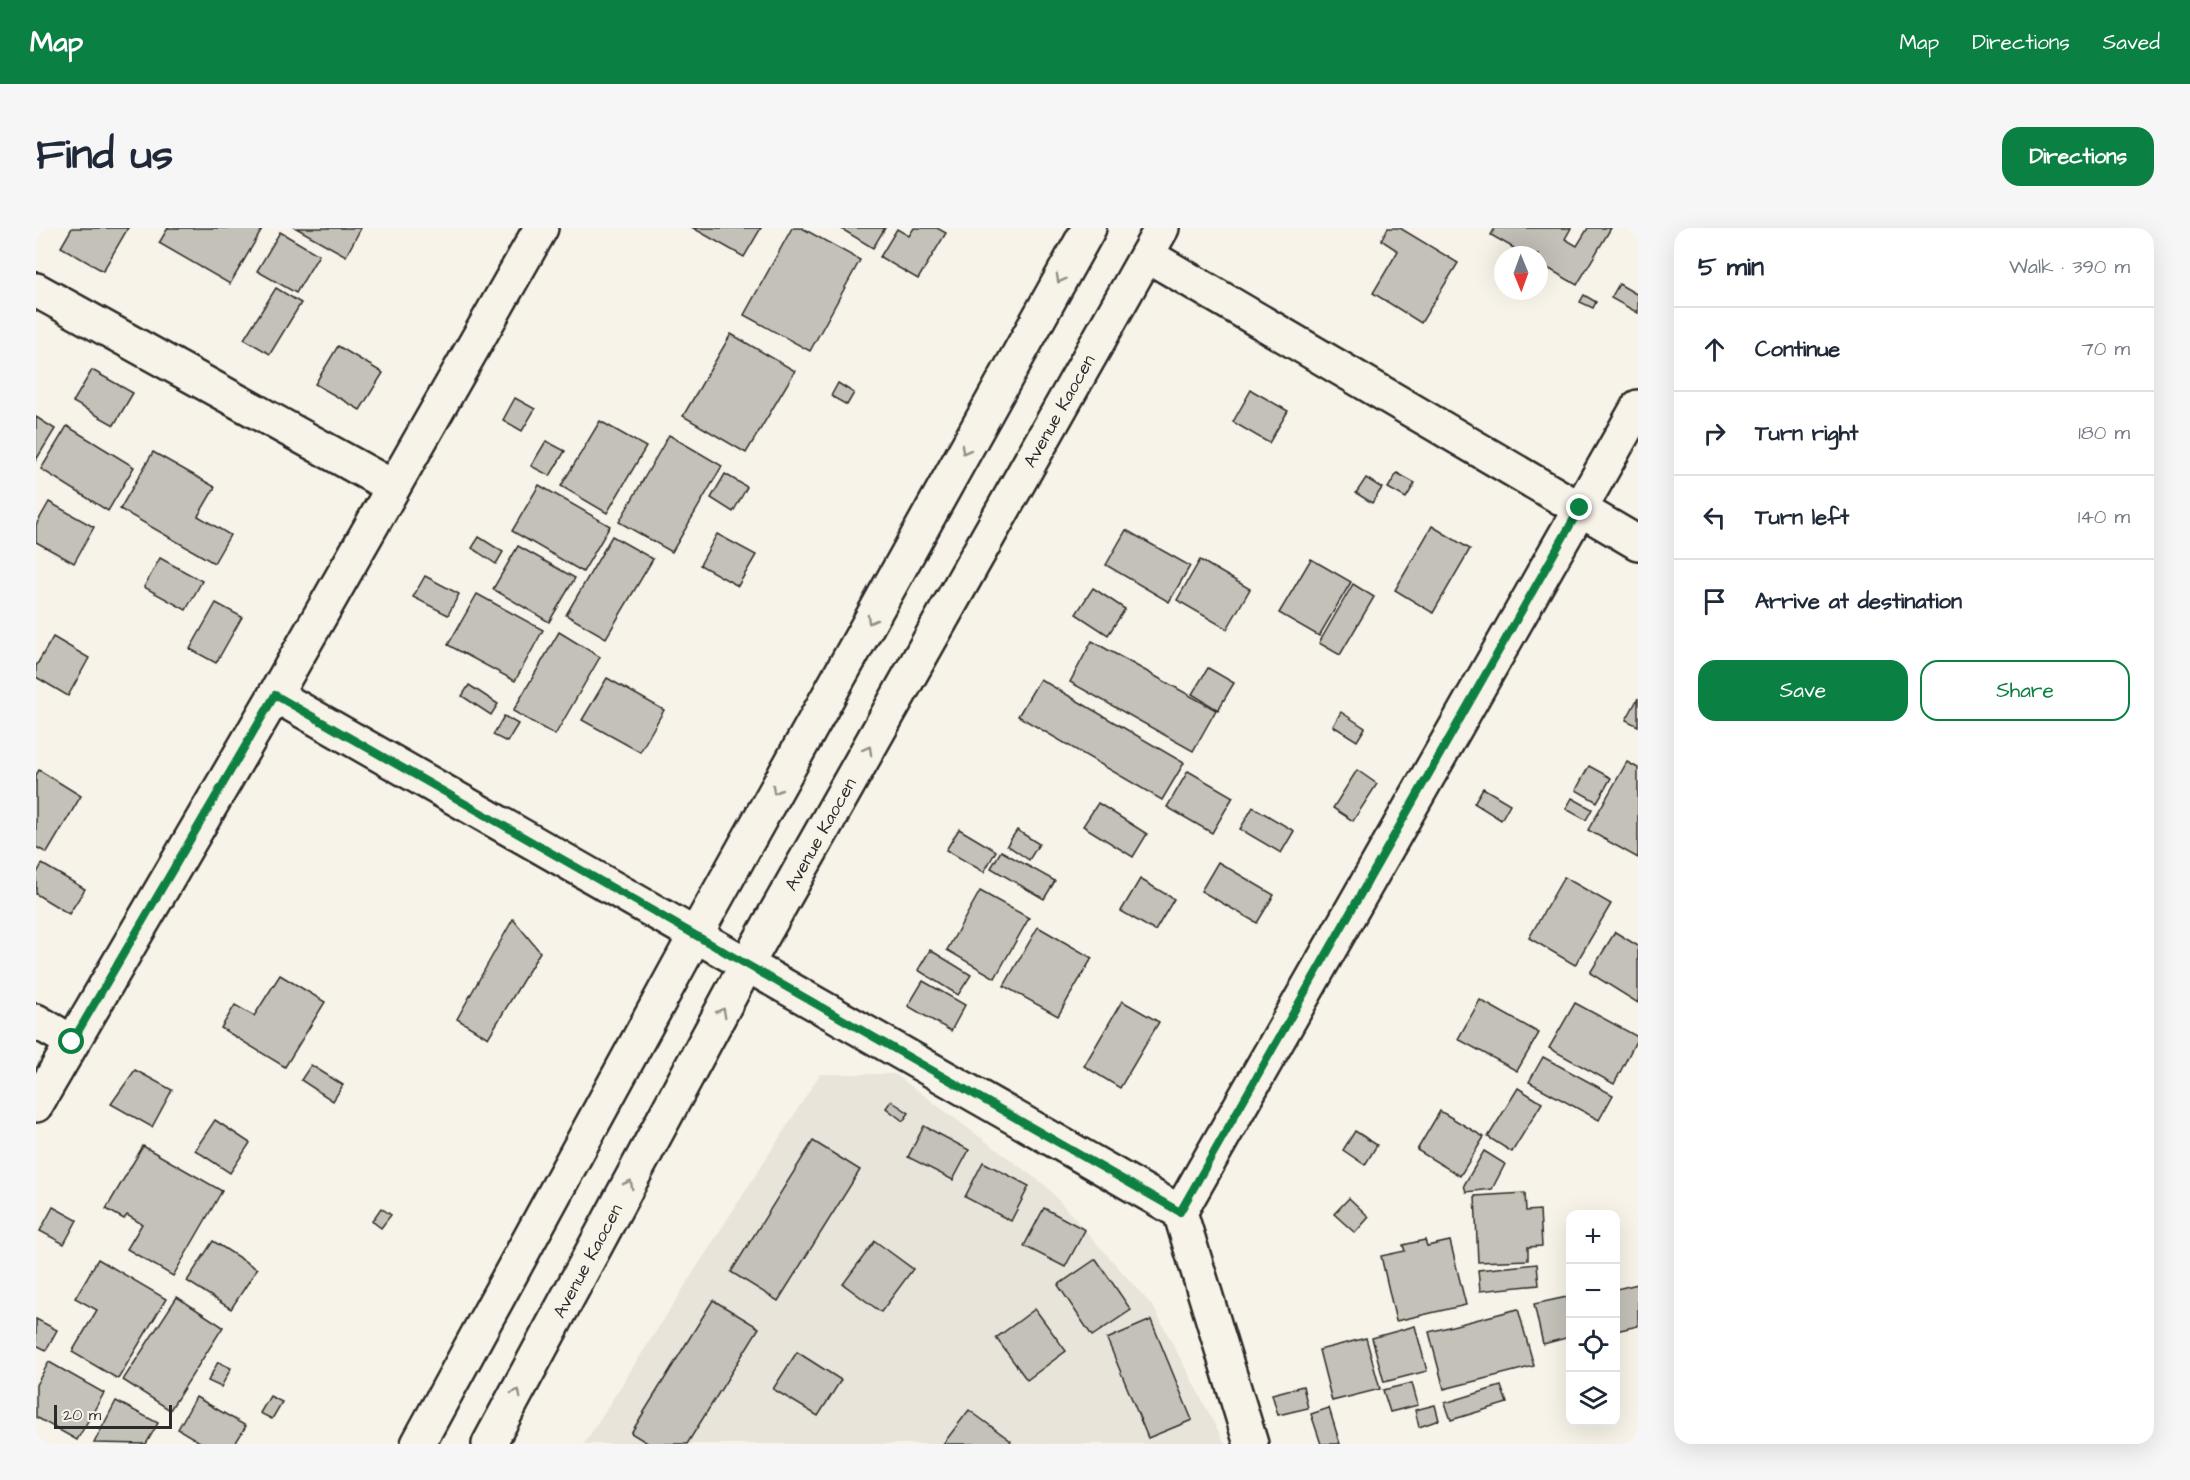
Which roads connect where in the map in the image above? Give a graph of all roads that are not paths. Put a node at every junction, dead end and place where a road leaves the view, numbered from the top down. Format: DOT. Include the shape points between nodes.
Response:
graph roads {
  1 [pos="541,228"];
  2 [pos="1089,228"];
  3 [pos="1155,241"];
  4 [pos="36,290"];
  5 [pos="1638,407"];
  6 [pos="393,487"];
  7 [pos="1580,508"];
  8 [pos="1638,543"];
  9 [pos="275,695"];
  10 [pos="696,934"];
  11 [pos="747,964"];
  12 [pos="36,1021"];
  13 [pos="72,1042"];
  14 [pos="36,1105"];
  15 [pos="1180,1212"];
  16 [pos="418,1444"];
  17 [pos="489,1444"];
  18 [pos="1251,1444"];
  1 -- 6 [label="main road"];
  2 -- 10 [label="main road, one-way"];
  3 -- 7 [label="main road"];
  11 -- 3 [label="main road, Avenue Kaocen, one-way"];
  4 -- 6 [label="main road"];
  5 -- 7 [label="main road"];
  6 -- 9 [label="main road"];
  7 -- 8 [label="main road"];
  7 -- 15 [label="main road"];
  9 -- 10 [label="main road"];
  9 -- 13 [label="main road"];
  10 -- 11 [label="main road"];
  10 -- 16 [label="main road"];
  11 -- 15 [label="main road"];
  17 -- 11 [label="main road, Avenue Kaocen, one-way"];
  12 -- 13 [label="main road"];
  13 -- 14 [label="main road"];
  15 -- 18 [label="main road"];
}
